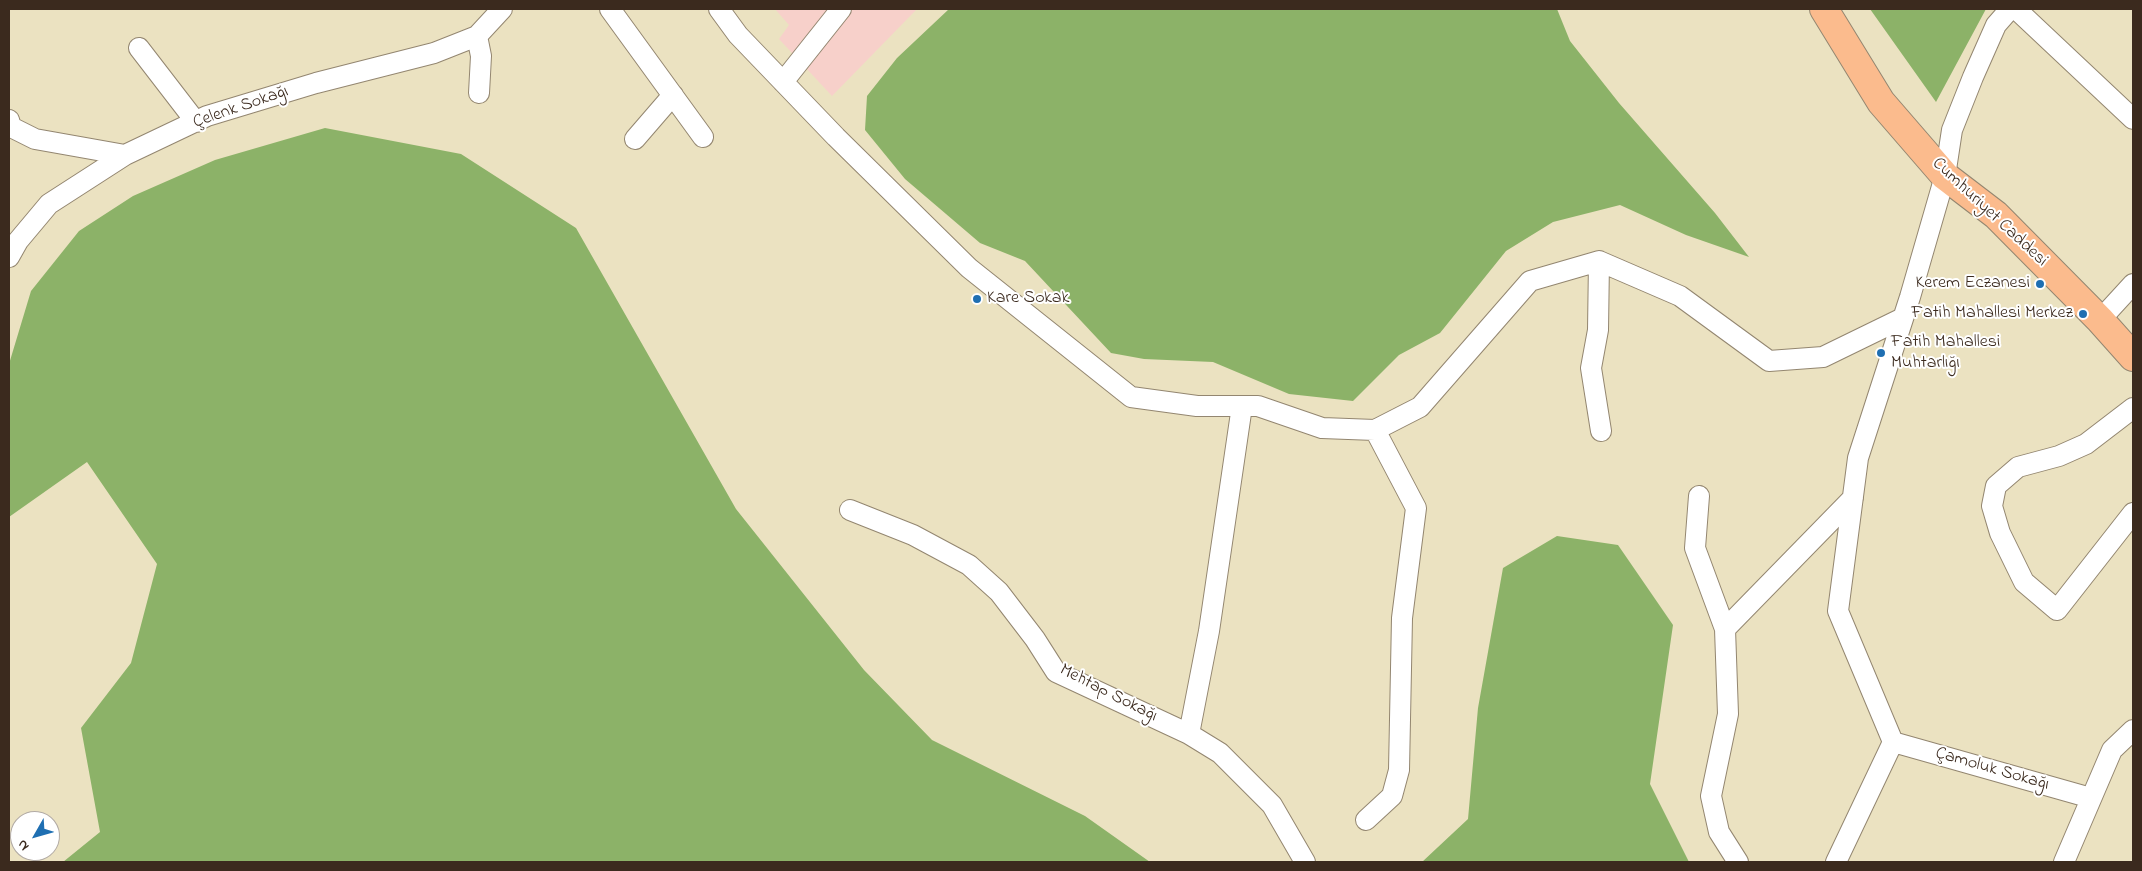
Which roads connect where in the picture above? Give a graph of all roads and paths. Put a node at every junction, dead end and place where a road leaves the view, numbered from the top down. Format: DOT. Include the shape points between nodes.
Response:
graph roads {
  1 [pos="502,9"];
  2 [pos="610,9"];
  3 [pos="719,9"];
  4 [pos="840,9"];
  5 [pos="1824,9"];
  6 [pos="2010,9"];
  7 [pos="2016,9"];
  8 [pos="477,36"];
  9 [pos="139,48"];
  10 [pos="783,82"];
  11 [pos="479,94"];
  12 [pos="673,95"];
  13 [pos="2133,119"];
  14 [pos="9,120"];
  15 [pos="196,122"];
  16 [pos="703,137"];
  17 [pos="635,139"];
  18 [pos="124,156"];
  19 [pos="1945,176"];
  20 [pos="9,257"];
  21 [pos="1599,261"];
  22 [pos="2133,284"];
  23 [pos="1903,318"];
  24 [pos="2100,320"];
  25 [pos="2133,358"];
  26 [pos="1242,406"];
  27 [pos="2133,408"];
  28 [pos="1375,430"];
  29 [pos="1601,431"];
  30 [pos="1699,496"];
  31 [pos="1853,498"];
  32 [pos="850,510"];
  33 [pos="2133,513"];
  34 [pos="1724,629"];
  35 [pos="2133,730"];
  36 [pos="1189,734"];
  37 [pos="1893,742"];
  38 [pos="2091,798"];
  39 [pos="1366,820"];
  40 [pos="1305,862"];
  41 [pos="1738,862"];
  42 [pos="1836,862"];
  43 [pos="2064,862"];
  1 -- 8 [label="street, Çelenk Sokağı"];
  2 -- 12 [label="street"];
  3 -- 10 [label="street" via="738,35"];
  4 -- 10 [label="street"];
  5 -- 19 [label="main road, Cumhuriyet Caddesi" via="1880,102"];
  6 -- 19 [label="street" via="1996,25 1952,130"];
  7 -- 13 [label="street"];
  8 -- 11 [label="street" via="481,56"];
  8 -- 15 [label="street, Çelenk Sokağı" via="434,53 316,83"];
  9 -- 15 [label="street"];
  10 -- 26 [label="street" via="969,268 1131,396 1198,406"];
  12 -- 16 [label="street"];
  12 -- 17 [label="street"];
  14 -- 18 [label="street" via="11,127 35,139"];
  15 -- 18 [label="street, Çelenk Sokağı"];
  18 -- 20 [label="street, Çelenk Sokağı" via="49,204"];
  19 -- 23 [label="street"];
  19 -- 24 [label="main road, Cumhuriyet Caddesi" via="1996,215"];
  21 -- 23 [label="street" via="1680,296 1769,361 1823,357"];
  21 -- 28 [label="street" via="1530,281 1420,407"];
  21 -- 29 [label="street" via="1598,330 1591,368"];
  22 -- 24 [label="street"];
  23 -- 31 [label="street" via="1858,458"];
  24 -- 25 [label="main road, Cumhuriyet Caddesi"];
  26 -- 28 [label="street" via="1258,406 1322,428"];
  26 -- 36 [label="street" via="1209,631"];
  27 -- 33 [label="street" via="2086,444 2059,456 2018,467 1996,486 1992,506 2000,533 2024,582 2057,610"];
  28 -- 39 [label="street" via="1416,508 1402,618 1399,770 1392,796"];
  30 -- 34 [label="street" via="1695,548"];
  31 -- 34 [label="street"];
  31 -- 37 [label="street" via="1838,611"];
  32 -- 36 [label="street, Mehtap Sokağı" via="913,535 969,565 999,592 1056,672"];
  34 -- 41 [label="street" via="1728,714 1711,796 1719,832"];
  35 -- 38 [label="street" via="2112,750"];
  36 -- 40 [label="street, Mehtap Sokağı" via="1220,753 1272,805"];
  37 -- 38 [label="street, Çamoluk Sokağı"];
  37 -- 42 [label="street"];
  38 -- 43 [label="street"];
}
